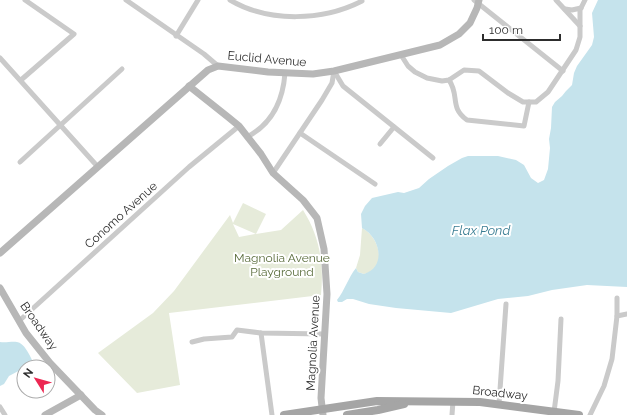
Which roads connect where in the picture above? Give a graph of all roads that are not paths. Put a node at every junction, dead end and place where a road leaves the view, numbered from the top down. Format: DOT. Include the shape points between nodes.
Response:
graph roads {
  1 [pos="25,0"];
  2 [pos="126,0"];
  3 [pos="198,0"];
  4 [pos="230,0"];
  5 [pos="556,0"];
  6 [pos="584,0"];
  7 [pos="362,1"];
  8 [pos="477,1"];
  9 [pos="565,8"];
  10 [pos="581,8"];
  11 [pos="580,26"];
  12 [pos="176,36"];
  13 [pos="401,55"];
  14 [pos="0,58"];
  15 [pos="218,66"];
  16 [pos="122,69"];
  17 [pos="334,71"];
  18 [pos="563,71"];
  19 [pos="285,73"];
  20 [pos="21,80"];
  21 [pos="449,80"];
  22 [pos="189,86"];
  23 [pos="529,102"];
  24 [pos="60,126"];
  25 [pos="239,126"];
  26 [pos="394,127"];
  27 [pos="300,132"];
  28 [pos="247,137"];
  29 [pos="380,144"];
  30 [pos="433,158"];
  31 [pos="20,162"];
  32 [pos="98,167"];
  33 [pos="273,173"];
  34 [pos="375,184"];
  35 [pos="0,253"];
  36 [pos="1,292"];
  37 [pos="618,298"];
  38 [pos="506,304"];
  39 [pos="627,314"];
  40 [pos="618,316"];
  41 [pos="561,319"];
  42 [pos="19,321"];
  43 [pos="261,333"];
  44 [pos="324,334"];
  45 [pos="192,342"];
  46 [pos="81,395"];
  47 [pos="418,401"];
  48 [pos="453,401"];
  49 [pos="499,404"];
  50 [pos="0,408"];
  51 [pos="322,412"];
  52 [pos="554,412"];
  53 [pos="97,413"];
  54 [pos="5,415"];
  55 [pos="45,415"];
  56 [pos="102,415"];
  57 [pos="272,415"];
  58 [pos="284,415"];
  59 [pos="347,415"];
  60 [pos="452,415"];
  61 [pos="579,415"];
  62 [pos="590,415"];
  1 -- 20 [label="street" via="74,34"];
  2 -- 12 [label="street"];
  3 -- 12 [label="street"];
  4 -- 7 [label="street" via="254,11 300,16 338,11"];
  5 -- 9 [label="street"];
  6 -- 10 [label="street"];
  8 -- 13 [label="street, Euclid Avenue" via="470,23 459,34 440,45"];
  8 -- 18 [label="street"];
  9 -- 10 [label="street"];
  9 -- 11 [label="street"];
  10 -- 11 [label="street"];
  11 -- 18 [label="street" via="576,50"];
  12 -- 15 [label="street"];
  13 -- 17 [label="street, Euclid Avenue"];
  13 -- 21 [label="street" via="415,72 427,78"];
  14 -- 20 [label="street"];
  15 -- 19 [label="street, Euclid Avenue"];
  15 -- 22 [label="street, Euclid Avenue" via="208,70"];
  16 -- 24 [label="street"];
  17 -- 19 [label="street, Euclid Avenue" via="313,74"];
  17 -- 26 [label="street" via="343,86"];
  17 -- 27 [label="street" via="332,83"];
  18 -- 23 [label="street" via="548,92 536,102"];
  19 -- 28 [label="street" via="283,93 276,109 260,130"];
  20 -- 24 [label="street"];
  21 -- 23 [label="street" via="464,70 479,71 508,93 523,102"];
  21 -- 23 [label="street" via="454,87 455,104 467,120 524,126"];
  22 -- 25 [label="street, Magnolia Avenue"];
  22 -- 32 [label="street, Euclid Avenue"];
  24 -- 31 [label="street"];
  24 -- 32 [label="street"];
  25 -- 28 [label="street, Magnolia Avenue"];
  25 -- 42 [label="street, Conomo Avenue" via="183,172"];
  26 -- 29 [label="street"];
  26 -- 30 [label="street"];
  27 -- 33 [label="street"];
  27 -- 34 [label="street"];
  28 -- 33 [label="street, Magnolia Avenue"];
  32 -- 35 [label="street, Euclid Avenue"];
  33 -- 44 [label="street, Magnolia Avenue" via="303,200 317,218 324,249 327,294"];
  36 -- 42 [label="street, Broadway"];
  37 -- 40 [label="street"];
  38 -- 49 [label="street"];
  39 -- 40 [label="street"];
  40 -- 62 [label="street" via="612,359 604,386"];
  41 -- 52 [label="street"];
  42 -- 46 [label="street, Broadway" via="50,363"];
  43 -- 44 [label="street"];
  43 -- 45 [label="street" via="237,330 232,337"];
  43 -- 57 [label="street"];
  44 -- 51 [label="street, Magnolia Avenue"];
  46 -- 53 [label="street, Broadway"];
  46 -- 55 [label="street"];
  47 -- 48 [label="main road, Broadway"];
  47 -- 51 [label="main road, Broadway" via="377,401"];
  47 -- 59 [label="main road, Broadway"];
  48 -- 49 [label="main road, Broadway"];
  48 -- 60 [label="street"];
  49 -- 52 [label="main road, Broadway"];
  50 -- 54 [label="street"];
  51 -- 58 [label="main road, Broadway"];
  52 -- 61 [label="main road, Broadway"];
  53 -- 56 [label="street, Broadway"];
}
